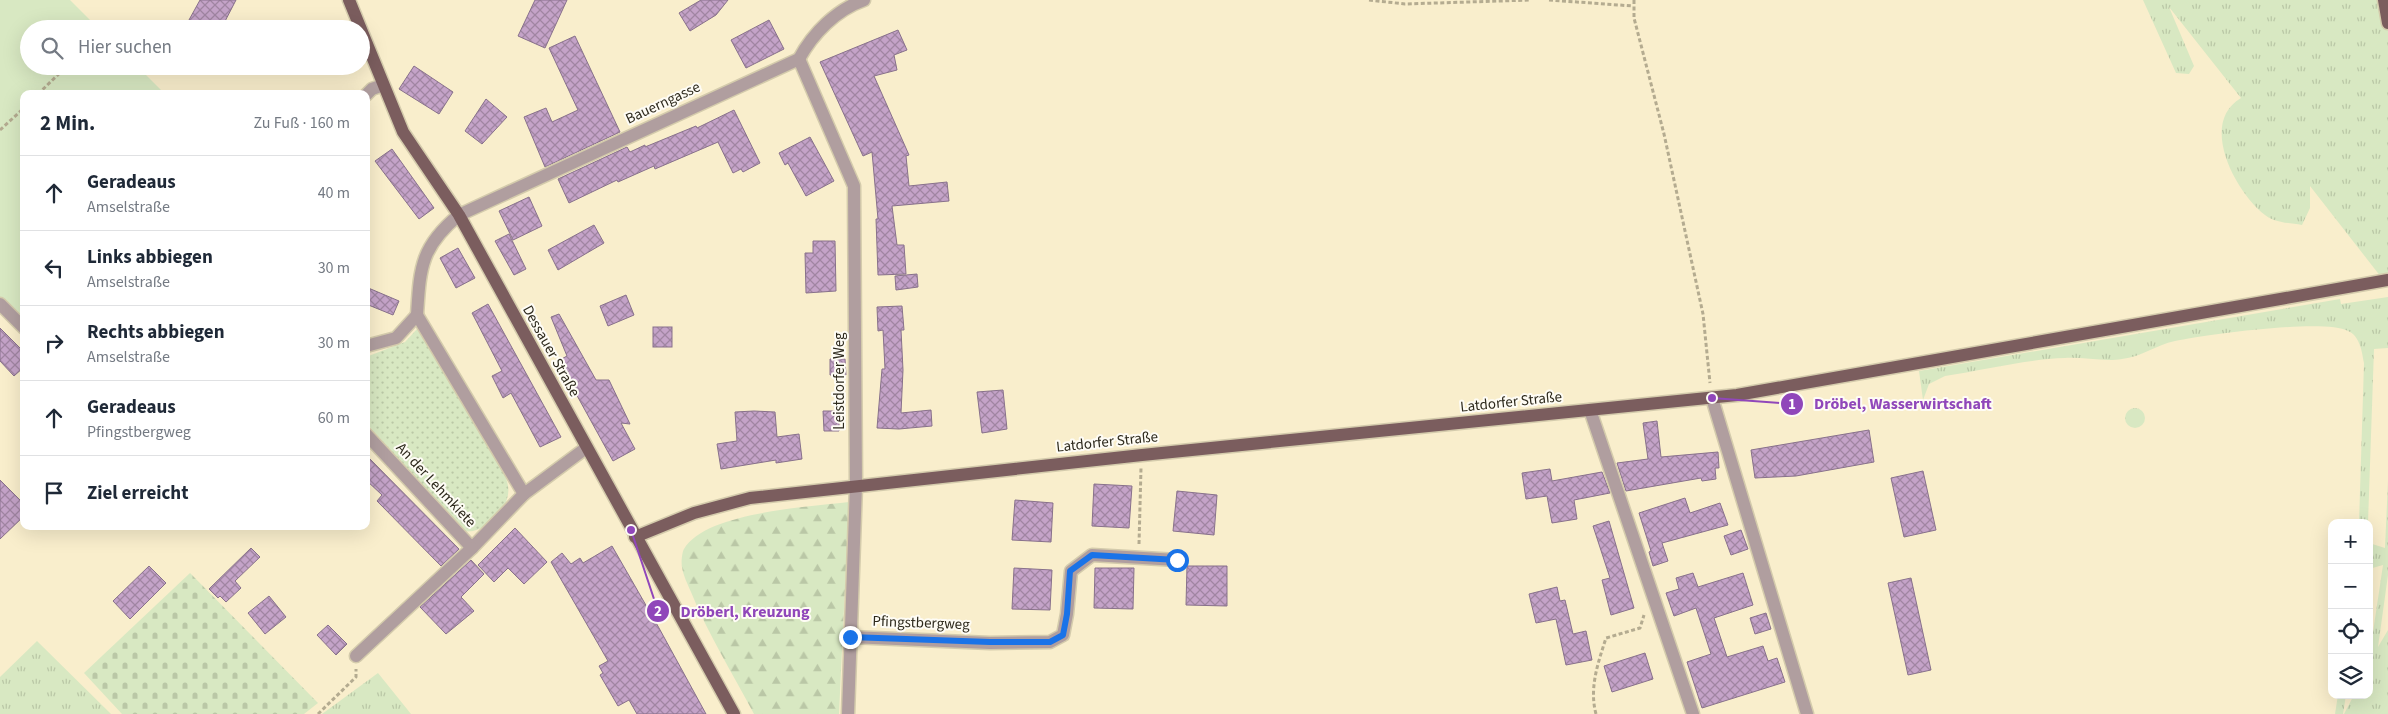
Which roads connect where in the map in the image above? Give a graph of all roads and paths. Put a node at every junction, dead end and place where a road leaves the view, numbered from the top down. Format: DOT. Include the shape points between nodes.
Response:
graph roads {
  1 [pos="349,0"];
  2 [pos="864,0"];
  3 [pos="1369,0"];
  4 [pos="1531,0"];
  5 [pos="1549,0"];
  6 [pos="1634,0"];
  7 [pos="2384,0"];
  8 [pos="1632,6"];
  9 [pos="357,20"];
  10 [pos="2388,23"];
  11 [pos="370,53"];
  12 [pos="799,59"];
  13 [pos="58,75"];
  14 [pos="383,86"];
  15 [pos="42,90"];
  16 [pos="370,91"];
  17 [pos="20,112"];
  18 [pos="0,130"];
  19 [pos="459,215"];
  20 [pos="2388,280"];
  21 [pos="0,304"];
  22 [pos="417,316"];
  23 [pos="20,324"];
  24 [pos="370,345"];
  25 [pos="1712,398"];
  26 [pos="1590,410"];
  27 [pos="370,438"];
  28 [pos="586,448"];
  29 [pos="1142,455"];
  30 [pos="856,485"];
  31 [pos="524,494"];
  32 [pos="634,537"];
  33 [pos="472,548"];
  34 [pos="1138,557"];
  35 [pos="1177,560"];
  36 [pos="1645,612"];
  37 [pos="850,637"];
  38 [pos="356,656"];
  39 [pos="318,714"];
  40 [pos="734,714"];
  41 [pos="848,714"];
  42 [pos="1596,714"];
  43 [pos="1693,714"];
  44 [pos="1807,714"];
  1 -- 9 [label="main road, Dessauer Straße"];
  2 -- 12 [label="street" via="838,14 809,41"];
  3 -- 4 [label="path" via="1404,4"];
  5 -- 8 [label="path"];
  6 -- 8 [label="path"];
  7 -- 10 [label="main road"];
  8 -- 25 [label="path" via="1703,314"];
  11 -- 14 [label="main road, Dessauer Straße"];
  12 -- 19 [label="street, Bauerngasse"];
  12 -- 30 [label="street, Leistdorfer Weg" via="854,186"];
  13 -- 15 [label="path"];
  14 -- 16 [label="street"];
  14 -- 19 [label="main road, Dessauer Straße" via="402,132"];
  17 -- 18 [label="path"];
  19 -- 22 [label="street" via="430,246 420,270"];
  19 -- 28 [label="main road, Dessauer Straße"];
  20 -- 25 [label="main road, Latdorfer Straße"];
  21 -- 23 [label="street"];
  22 -- 24 [label="street" via="396,338"];
  22 -- 31 [label="street"];
  25 -- 26 [label="main road, Latdorfer Straße"];
  25 -- 44 [label="street"];
  26 -- 29 [label="main road, Latdorfer Straße"];
  26 -- 43 [label="street"];
  27 -- 33 [label="street, An der Lehmkiete"];
  28 -- 31 [label="street, An der Lehmkiete"];
  28 -- 32 [label="main road, Dessauer Straße"];
  29 -- 30 [label="main road, Latdorfer Straße"];
  29 -- 34 [label="path"];
  30 -- 32 [label="main road, Latdorfer Straße" via="750,498 694,513"];
  30 -- 37 [label="street, Leistdorfer Weg"];
  31 -- 33 [label="street, An der Lehmkiete"];
  32 -- 40 [label="main road, Dessauer Straße"];
  33 -- 38 [label="street"];
  34 -- 35 [label="street"];
  34 -- 37 [label="street, Pfingstbergweg" via="1092,555 1070,571 1063,635 1050,642"];
  36 -- 42 [label="path" via="1640,628 1606,638 1593,687"];
  37 -- 41 [label="street, Leistdorfer Weg"];
  38 -- 39 [label="path" via="356,677"];
}
